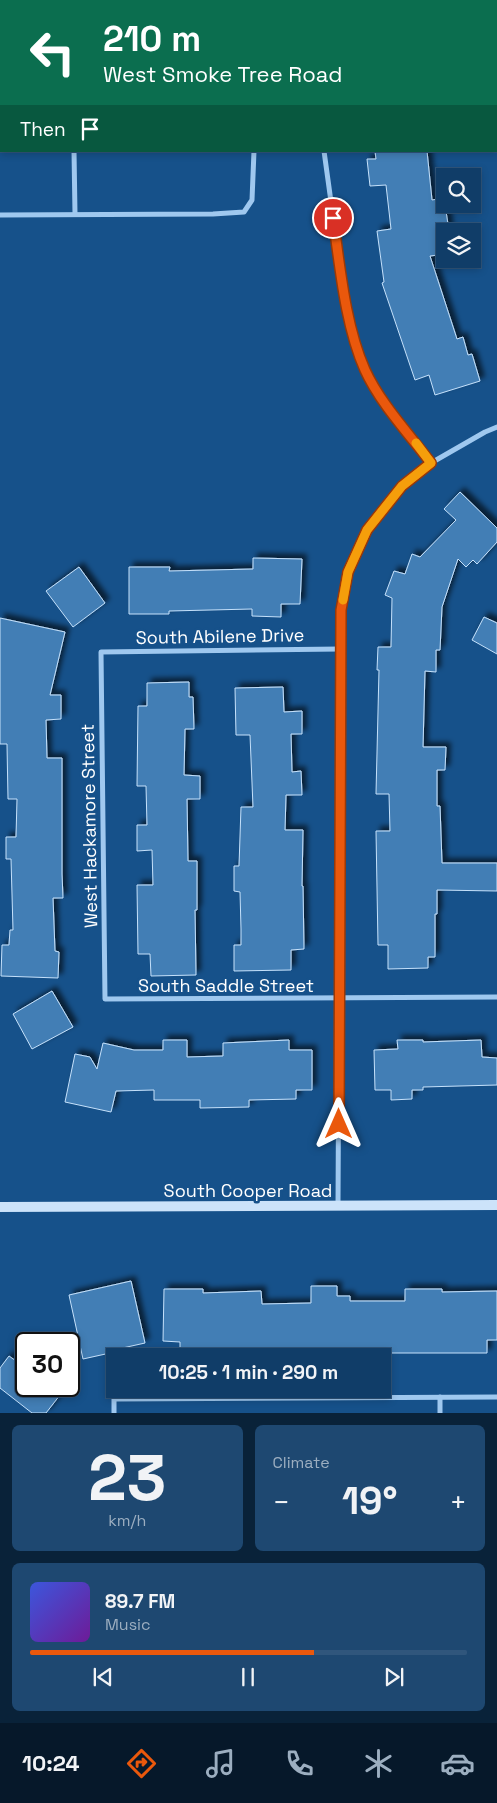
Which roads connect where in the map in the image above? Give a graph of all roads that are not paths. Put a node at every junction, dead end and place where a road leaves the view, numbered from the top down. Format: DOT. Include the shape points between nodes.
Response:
graph roads {
  1 [pos="74,152"];
  2 [pos="254,152"];
  3 [pos="324,152"];
  4 [pos="76,214"];
  5 [pos="0,215"];
  6 [pos="497,427"];
  7 [pos="431,463"];
  8 [pos="340,648"];
  9 [pos="101,652"];
  10 [pos="497,997"];
  11 [pos="340,998"];
  12 [pos="105,1000"];
  13 [pos="497,1205"];
  14 [pos="338,1206"];
  15 [pos="0,1207"];
  16 [pos="440,1397"];
  17 [pos="497,1397"];
  18 [pos="114,1413"];
  19 [pos="440,1413"];
  1 -- 4 [label="street"];
  2 -- 4 [label="street" via="252,200 244,212"];
  3 -- 7 [label="street" via="344,296 359,354 378,394"];
  4 -- 5 [label="street"];
  6 -- 7 [label="street"];
  7 -- 8 [label="street" via="402,486 367,530 348,572 341,610"];
  8 -- 9 [label="street, South Abilene Drive"];
  8 -- 11 [label="street"];
  9 -- 12 [label="street, West Hackamore Street"];
  10 -- 11 [label="street, South Saddle Street"];
  11 -- 12 [label="street, South Saddle Street"];
  11 -- 14 [label="street"];
  13 -- 14 [label="main road, South Cooper Road"];
  14 -- 15 [label="main road, South Cooper Road"];
  16 -- 17 [label="street"];
  16 -- 18 [label="street" via="114,1399"];
  16 -- 19 [label="street"];
}
